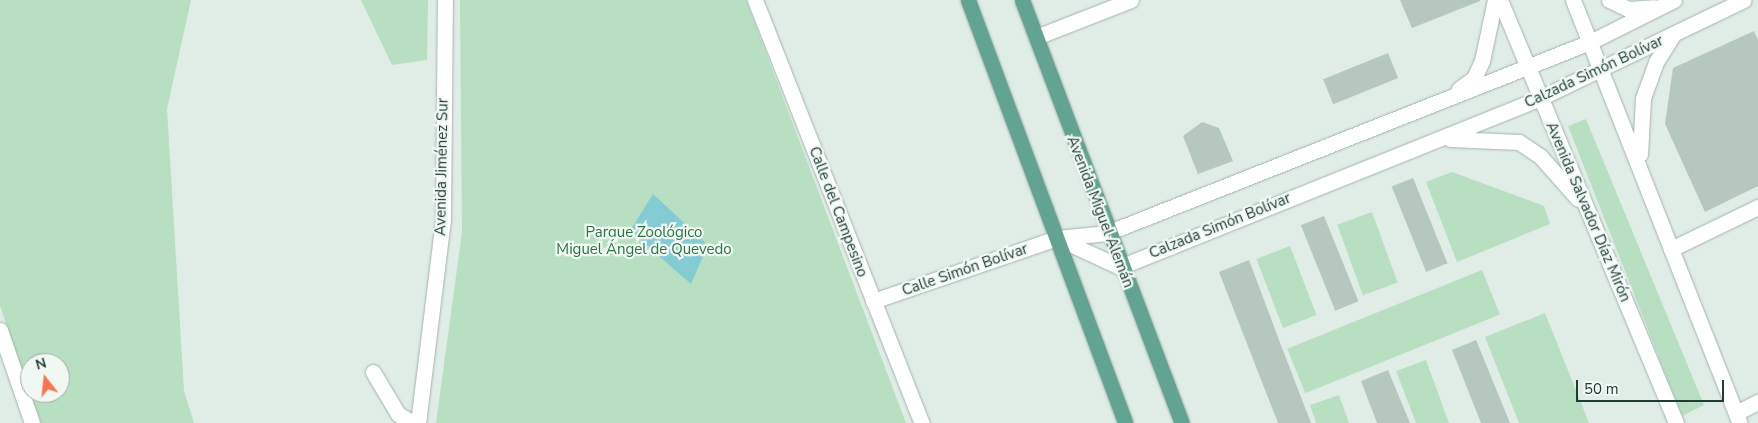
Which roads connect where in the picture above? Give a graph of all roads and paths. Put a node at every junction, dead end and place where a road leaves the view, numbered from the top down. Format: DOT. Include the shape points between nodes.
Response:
graph roads {
  1 [pos="445,0"];
  2 [pos="755,0"];
  3 [pos="968,0"];
  4 [pos="1022,0"];
  5 [pos="1131,0"];
  6 [pos="1495,0"];
  7 [pos="1500,0"];
  8 [pos="1573,0"];
  9 [pos="1609,0"];
  10 [pos="1744,0"];
  11 [pos="1668,3"];
  12 [pos="1036,36"];
  13 [pos="1673,36"];
  14 [pos="1590,42"];
  15 [pos="1527,68"];
  16 [pos="1602,70"];
  17 [pos="1540,98"];
  18 [pos="1443,101"];
  19 [pos="1426,143"];
  20 [pos="1640,160"];
  21 [pos="1758,207"];
  22 [pos="1588,211"];
  23 [pos="1107,233"];
  24 [pos="1057,238"];
  25 [pos="1671,249"];
  26 [pos="1120,266"];
  27 [pos="873,301"];
  28 [pos="0,330"];
  29 [pos="3,346"];
  30 [pos="374,372"];
  31 [pos="1758,402"];
  32 [pos="1738,418"];
  33 [pos="32,423"];
  34 [pos="413,423"];
  35 [pos="418,423"];
  36 [pos="922,423"];
  37 [pos="1125,423"];
  38 [pos="1182,423"];
  39 [pos="1676,423"];
  1 -- 35 [label="main road, Avenida Jiménez Sur" via="443,220"];
  2 -- 27 [label="main road, Calle del Campesino"];
  3 -- 24 [label="main road"];
  4 -- 12 [label="main road, Avenida Miguel Alemán"];
  5 -- 12 [label="main road"];
  6 -- 18 [label="main road" via="1474,78"];
  7 -- 15 [label="main road, Avenida Salvador Díaz Mirón"];
  8 -- 14 [label="main road"];
  9 -- 11 [label="main road" via="1628,9"];
  10 -- 13 [label="main road, Calzada Simón Bolívar"];
  11 -- 14 [label="main road, Calzada Simón Bolívar"];
  12 -- 23 [label="main road, Avenida Miguel Alemán"];
  13 -- 16 [label="main road, Calzada Simón Bolívar"];
  13 -- 20 [label="main road" via="1656,62 1643,98"];
  14 -- 15 [label="main road, Calzada Simón Bolívar"];
  14 -- 16 [label="main road"];
  15 -- 17 [label="main road, Avenida Salvador Díaz Mirón"];
  15 -- 18 [label="main road, Calzada Simón Bolívar"];
  16 -- 17 [label="main road, Calzada Simón Bolívar"];
  16 -- 20 [label="main road"];
  17 -- 19 [label="main road, Calzada Simón Bolívar"];
  17 -- 22 [label="main road, Avenida Salvador Díaz Mirón"];
  18 -- 23 [label="main road, Calzada Simón Bolívar"];
  19 -- 22 [label="main road" via="1464,137 1519,142 1540,156"];
  19 -- 26 [label="main road, Calzada Simón Bolívar"];
  20 -- 25 [label="main road"];
  21 -- 25 [label="main road"];
  22 -- 39 [label="main road, Avenida Salvador Díaz Mirón"];
  23 -- 24 [label="main road, Calzada Simón Bolívar"];
  23 -- 26 [label="main road, Avenida Miguel Alemán"];
  24 -- 26 [label="main road"];
  24 -- 27 [label="main road, Calle Simón Bolívar"];
  24 -- 37 [label="main road"];
  25 -- 32 [label="main road"];
  26 -- 38 [label="main road, Avenida Miguel Alemán"];
  27 -- 36 [label="main road, Calle del Campesino"];
  28 -- 29 [label="main road"];
  29 -- 33 [label="main road"];
  30 -- 34 [label="main road" via="398,414"];
  31 -- 32 [label="main road"];
}
